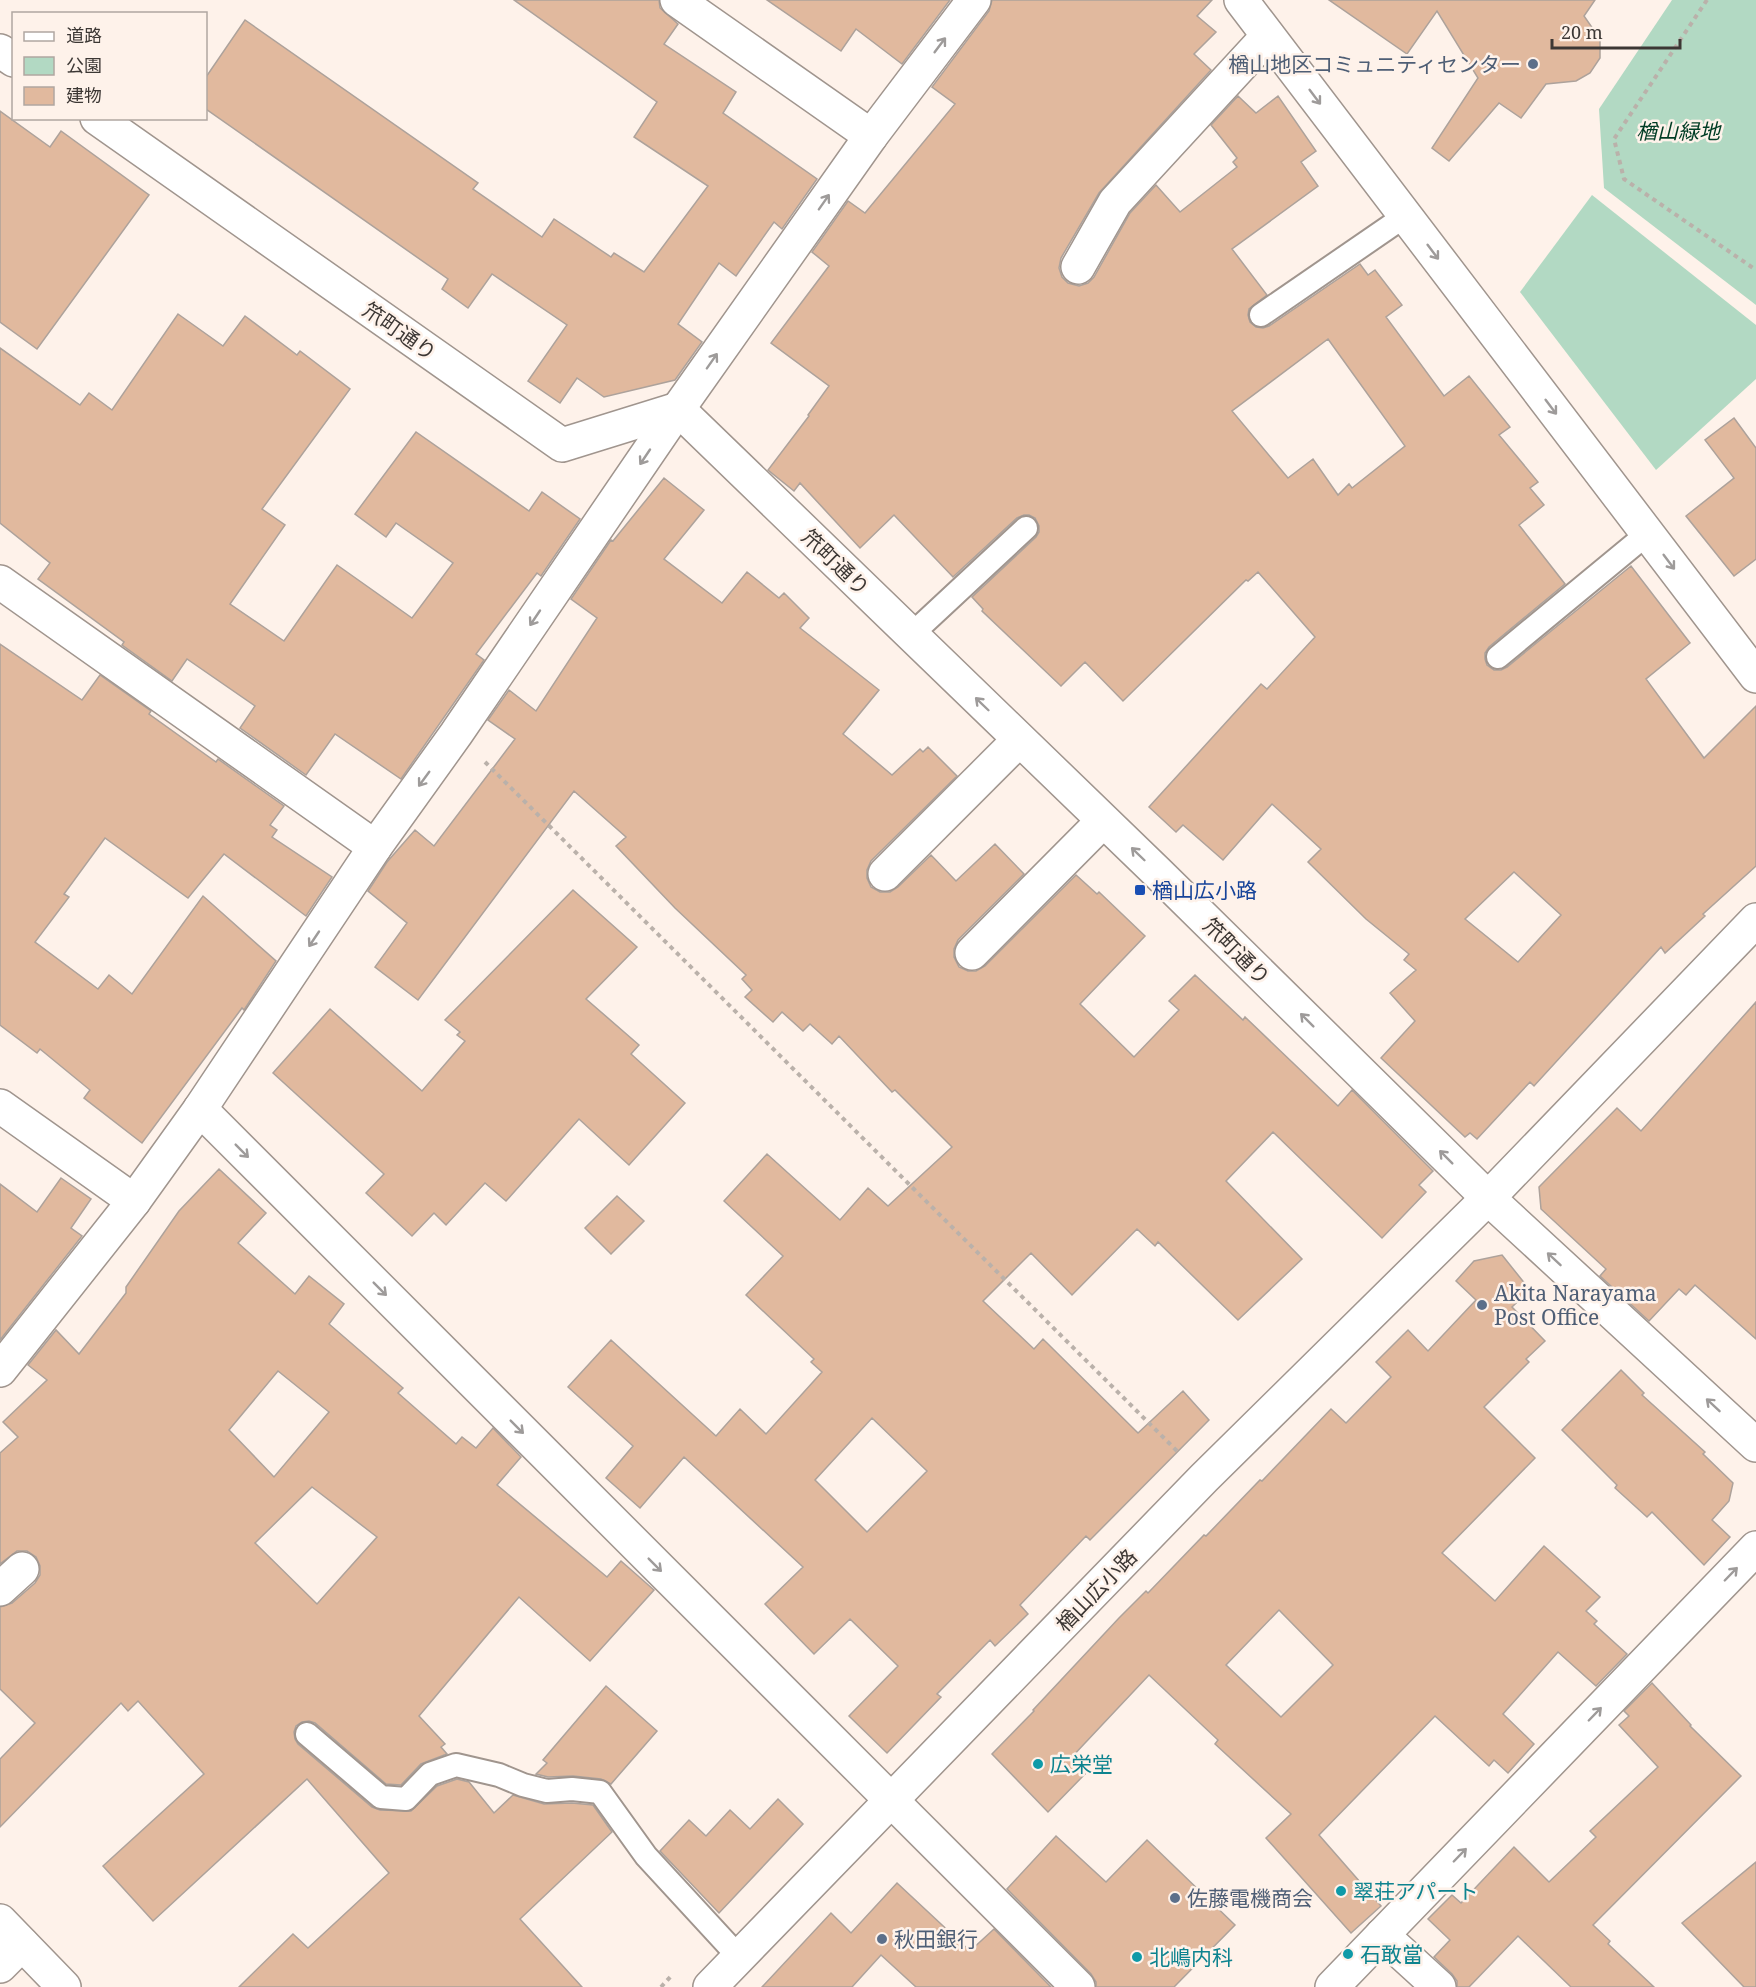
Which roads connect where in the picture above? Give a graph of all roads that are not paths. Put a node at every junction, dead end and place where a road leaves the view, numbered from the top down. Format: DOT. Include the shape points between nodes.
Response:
graph roads {
  1 [pos="677,0"];
  2 [pos="974,0"];
  3 [pos="1241,0"];
  4 [pos="1268,36"];
  5 [pos="100,120"];
  6 [pos="871,135"];
  7 [pos="1406,216"];
  8 [pos="1078,267"];
  9 [pos="1261,315"];
  10 [pos="678,409"];
  11 [pos="1026,528"];
  12 [pos="1647,534"];
  13 [pos="0,582"];
  14 [pos="911,635"];
  15 [pos="1498,657"];
  16 [pos="1756,676"];
  17 [pos="1019,740"];
  18 [pos="1103,821"];
  19 [pos="375,847"];
  20 [pos="885,874"];
  21 [pos="1756,920"];
  22 [pos="972,953"];
  23 [pos="0,1106"];
  24 [pos="201,1109"];
  25 [pos="1488,1198"];
  26 [pos="134,1201"];
  27 [pos="0,1370"];
  28 [pos="1756,1445"];
  29 [pos="1756,1548"];
  30 [pos="307,1734"];
  31 [pos="891,1802"];
  32 [pos="1382,1935"];
  33 [pos="7,1944"];
  34 [pos="739,1957"];
  35 [pos="64,1987"];
  36 [pos="710,1987"];
  37 [pos="1078,1987"];
  38 [pos="1332,1987"];
  39 [pos="1439,1987"];
  1 -- 6 [label="street"];
  6 -- 2 [label="street, one-way"];
  3 -- 4 [label="street"];
  4 -- 7 [label="street, one-way"];
  4 -- 8 [label="street" via="1115,202"];
  5 -- 10 [label="street, 笊町通り" via="562,445"];
  10 -- 6 [label="street, one-way"];
  7 -- 9 [label="lane"];
  7 -- 12 [label="street, one-way"];
  10 -- 14 [label="street, 笊町通り"];
  10 -- 19 [label="street, one-way"];
  11 -- 14 [label="lane"];
  12 -- 15 [label="lane"];
  12 -- 16 [label="street, one-way"];
  13 -- 19 [label="street"];
  17 -- 14 [label="street, 笊町通り, one-way"];
  17 -- 18 [label="street, 笊町通り"];
  17 -- 20 [label="street"];
  18 -- 22 [label="street"];
  25 -- 18 [label="street, 笊町通り, one-way"];
  19 -- 24 [label="street, one-way"];
  21 -- 25 [label="street, 楢山広小路"];
  23 -- 26 [label="street"];
  24 -- 26 [label="street"];
  24 -- 31 [label="street, one-way"];
  28 -- 25 [label="street, 笊町通り, one-way"];
  25 -- 31 [label="street, 楢山広小路" via="1203,1478"];
  26 -- 27 [label="street"];
  32 -- 29 [label="street, one-way"];
  30 -- 34 [label="lane" via="381,1797 406,1799 430,1774 456,1765 547,1791 600,1792 646,1856"];
  31 -- 34 [label="street, 楢山広小路"];
  31 -- 37 [label="street"];
  32 -- 38 [label="street"];
  32 -- 39 [label="street"];
  33 -- 35 [label="street"];
  34 -- 36 [label="street, 楢山広小路"];
}
